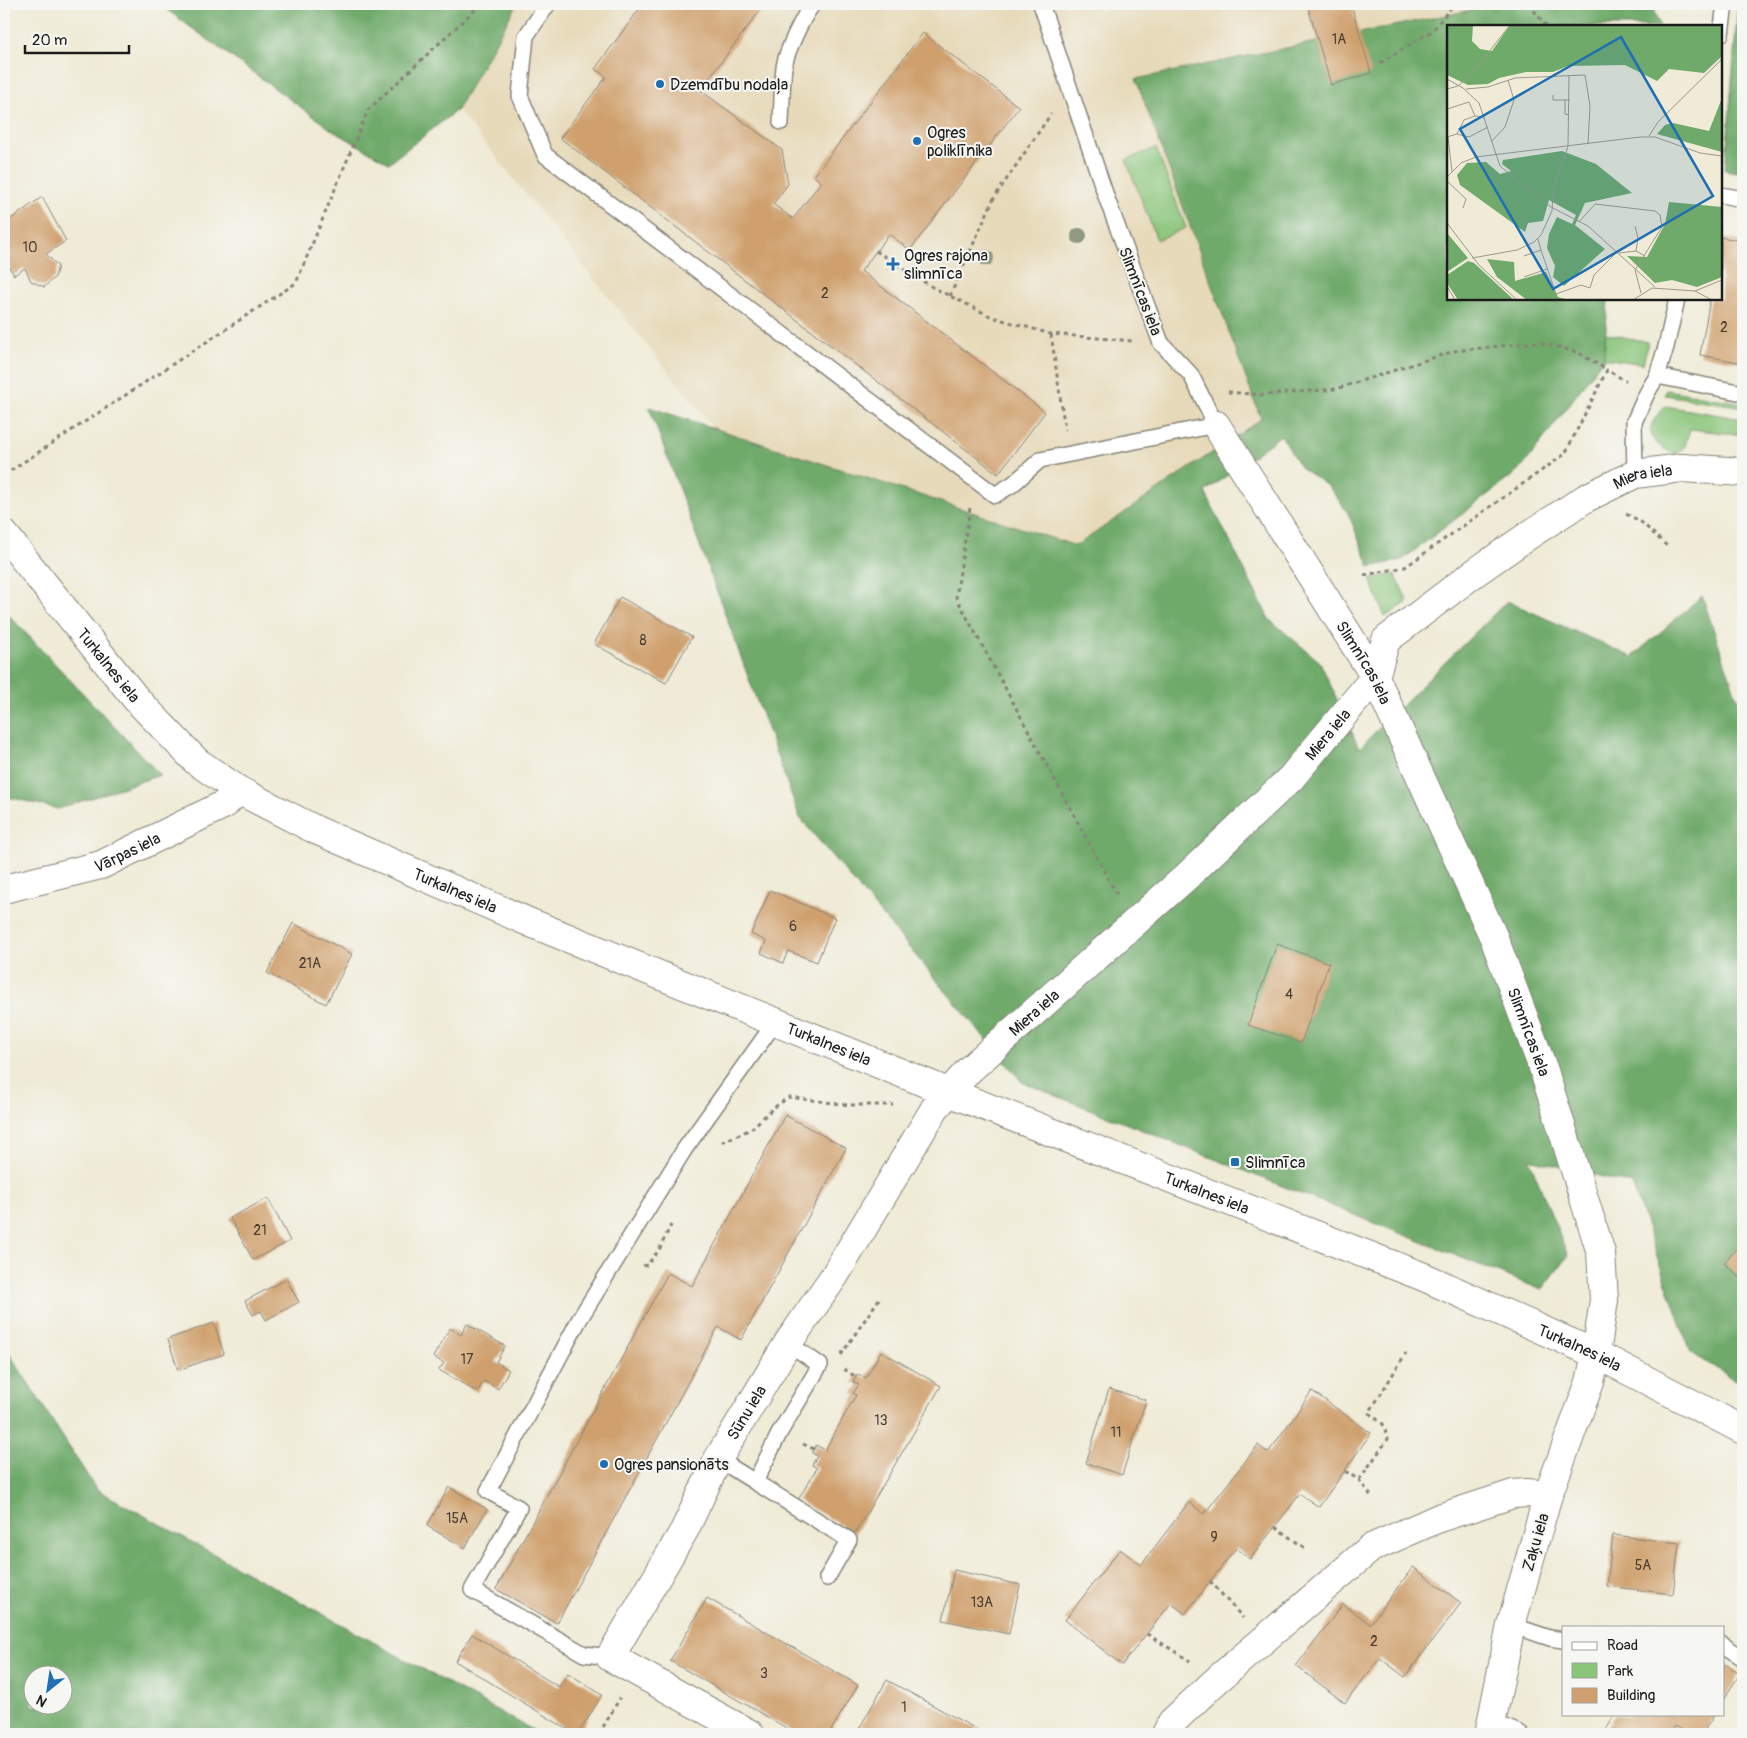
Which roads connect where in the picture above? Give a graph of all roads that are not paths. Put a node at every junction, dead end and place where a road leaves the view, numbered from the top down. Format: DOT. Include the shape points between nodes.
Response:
graph roads {
  1 [pos="548,4"];
  2 [pos="813,4"];
  3 [pos="1041,4"];
  4 [pos="1725,4"];
  5 [pos="1722,26"];
  6 [pos="781,122"];
  7 [pos="1722,195"];
  8 [pos="1743,199"];
  9 [pos="1677,300"];
  10 [pos="1657,376"];
  11 [pos="1743,393"];
  12 [pos="1216,425"];
  13 [pos="1743,472"];
  14 [pos="1634,474"];
  15 [pos="4,534"];
  16 [pos="1375,676"];
  17 [pos="238,790"];
  18 [pos="4,889"];
  19 [pos="776,1021"];
  20 [pos="948,1092"];
  21 [pos="788,1343"];
  22 [pos="1596,1354"];
  23 [pos="1743,1430"];
  24 [pos="718,1459"];
  25 [pos="755,1482"];
  26 [pos="1548,1495"];
  27 [pos="827,1578"];
  28 [pos="1511,1625"];
  29 [pos="1562,1640"];
  30 [pos="1724,1646"];
  31 [pos="610,1657"];
  32 [pos="1743,1658"];
  33 [pos="1490,1728"];
  34 [pos="750,1734"];
  35 [pos="1166,1734"];
  36 [pos="1521,1734"];
  1 -- 12 [label="lane" via="526,36 520,96 545,155 995,495 1040,460"];
  2 -- 6 [label="lane" via="784,65"];
  3 -- 12 [label="lane, Slimnīcas iela" via="1108,202 1161,343 1191,376"];
  4 -- 5 [label="lane"];
  7 -- 8 [label="lane"];
  9 -- 10 [label="lane"];
  10 -- 11 [label="lane"];
  10 -- 14 [label="lane" via="1634,422"];
  12 -- 16 [label="street, Slimnīcas iela"];
  13 -- 14 [label="street, Miera iela" via="1682,468"];
  14 -- 16 [label="street, Miera iela" via="1586,498 1529,535 1386,640"];
  15 -- 17 [label="street, Turkalnes iela" via="137,700 196,761"];
  16 -- 20 [label="street, Miera iela" via="1291,778 1186,877 968,1070"];
  16 -- 22 [label="street, Slimnīcas iela" via="1494,938 1574,1162 1601,1253 1604,1300"];
  17 -- 18 [label="street, Vārpas iela" via="225,804 100,865"];
  17 -- 19 [label="street, Turkalnes iela" via="316,830 514,916"];
  19 -- 20 [label="street, Turkalnes iela"];
  19 -- 31 [label="lane" via="684,1150 612,1266 579,1320 488,1491 519,1508 472,1590 584,1654"];
  20 -- 21 [label="street, Sūnu iela" via="935,1108 835,1276"];
  20 -- 22 [label="street, Turkalnes iela" via="1424,1277"];
  21 -- 24 [label="street, Sūnu iela"];
  21 -- 25 [label="lane" via="820,1365"];
  22 -- 23 [label="street, Turkalnes iela"];
  22 -- 26 [label="street, Zaķu iela" via="1590,1382"];
  24 -- 25 [label="lane"];
  24 -- 31 [label="street, Sūnu iela" via="685,1528"];
  25 -- 27 [label="lane" via="849,1540"];
  26 -- 28 [label="street, Zaķu iela"];
  26 -- 35 [label="street" via="1513,1494 1439,1518 1371,1548 1218,1679 1172,1722"];
  28 -- 29 [label="lane"];
  28 -- 33 [label="street, Zaķu iela"];
  30 -- 32 [label="lane"];
  31 -- 34 [label="street"];
  33 -- 36 [label="lane"];
}
